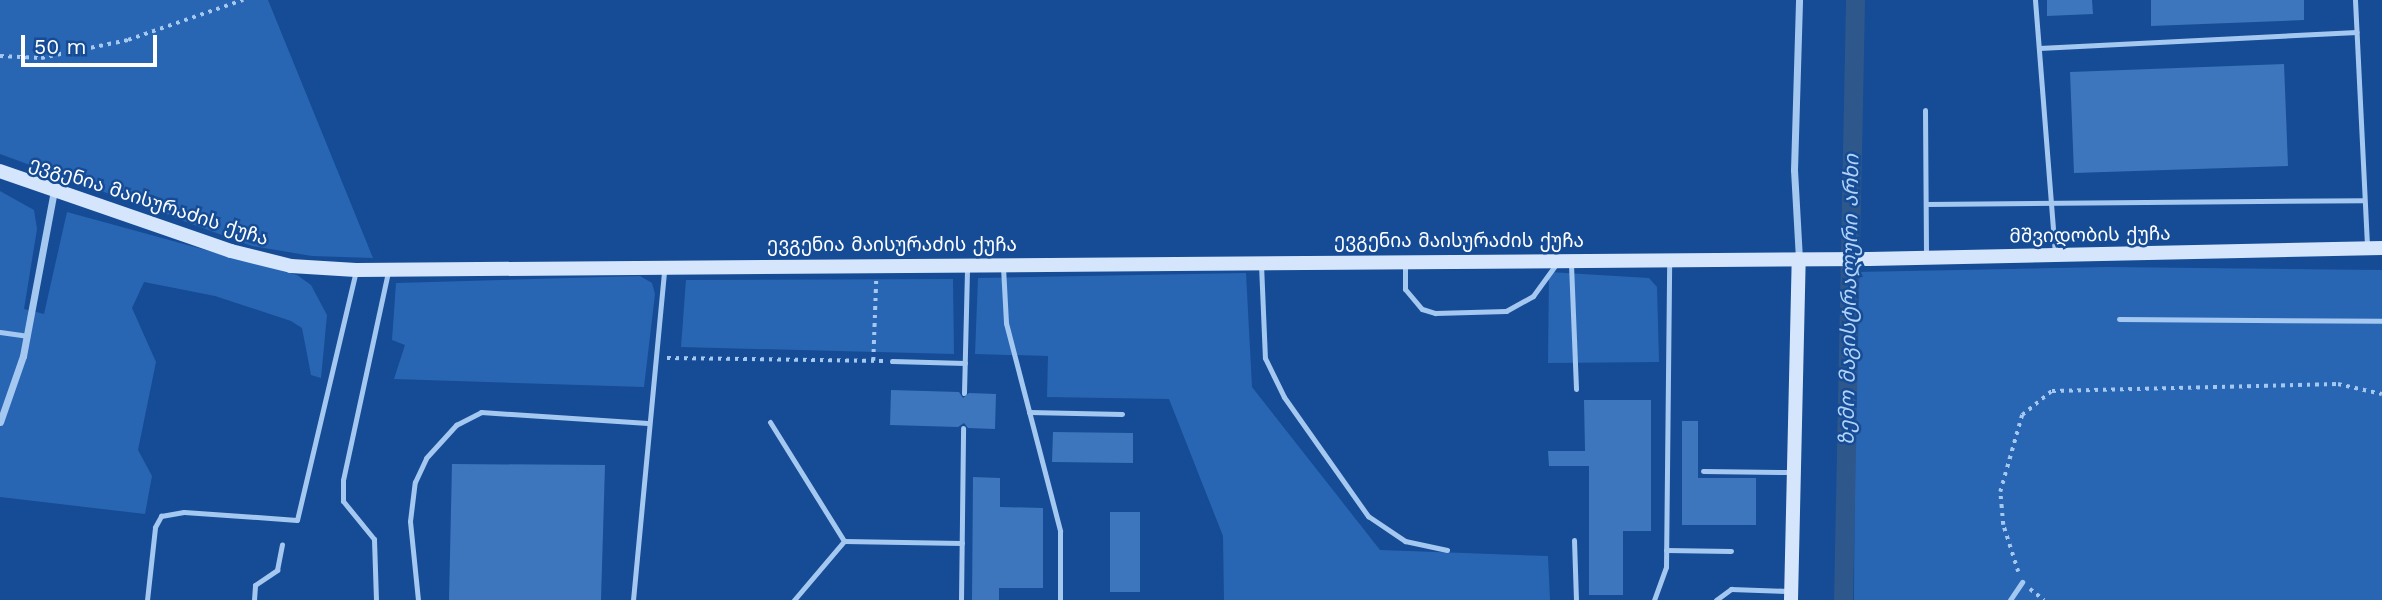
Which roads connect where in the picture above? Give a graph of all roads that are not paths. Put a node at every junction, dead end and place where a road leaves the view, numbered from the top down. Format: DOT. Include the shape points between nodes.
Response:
graph roads {
  1 [pos="1799,0"];
  2 [pos="2035,0"];
  3 [pos="2355,0"];
  4 [pos="2357,33"];
  5 [pos="2039,48"];
  6 [pos="1925,110"];
  7 [pos="0,171"];
  8 [pos="54,191"];
  9 [pos="2364,200"];
  10 [pos="2054,203"];
  11 [pos="1926,204"];
  12 [pos="2367,248"];
  13 [pos="2382,248"];
  14 [pos="2055,256"];
  15 [pos="1799,258"];
  16 [pos="1926,258"];
  17 [pos="1565,260"];
  18 [pos="1669,260"];
  19 [pos="1261,261"];
  20 [pos="1406,261"];
  21 [pos="664,264"];
  22 [pos="967,264"];
  23 [pos="1003,264"];
  24 [pos="389,269"];
  25 [pos="356,270"];
  26 [pos="2119,320"];
  27 [pos="2382,321"];
  28 [pos="0,332"];
  29 [pos="27,336"];
  30 [pos="892,361"];
  31 [pos="965,363"];
  32 [pos="1576,389"];
  33 [pos="964,393"];
  34 [pos="1029,412"];
  35 [pos="1122,414"];
  36 [pos="0,422"];
  37 [pos="770,422"];
  38 [pos="648,423"];
  39 [pos="964,428"];
  40 [pos="1703,471"];
  41 [pos="1794,472"];
  42 [pos="1574,540"];
  43 [pos="844,541"];
  44 [pos="962,543"];
  45 [pos="282,544"];
  46 [pos="1447,550"];
  47 [pos="1666,550"];
  48 [pos="1731,551"];
  49 [pos="2022,582"];
  50 [pos="1792,596"];
  51 [pos="147,600"];
  52 [pos="254,600"];
  53 [pos="376,600"];
  54 [pos="418,600"];
  55 [pos="633,600"];
  56 [pos="794,600"];
  57 [pos="961,600"];
  58 [pos="1060,600"];
  59 [pos="1576,600"];
  60 [pos="1654,600"];
  61 [pos="1716,600"];
  62 [pos="2011,600"];
  1 -- 15 [label="street" via="1794,170"];
  2 -- 5 [label="lane"];
  3 -- 4 [label="lane"];
  4 -- 5 [label="lane"];
  4 -- 9 [label="lane"];
  5 -- 10 [label="lane"];
  6 -- 11 [label="lane"];
  7 -- 8 [label="street, ევგენია მაისურაძის ქუჩა"];
  8 -- 25 [label="street, ევგენია მაისურაძის ქუჩა" via="231,251 291,266"];
  8 -- 29 [label="street"];
  9 -- 10 [label="lane"];
  9 -- 12 [label="lane"];
  10 -- 11 [label="lane"];
  10 -- 14 [label="lane"];
  11 -- 16 [label="lane"];
  12 -- 13 [label="street, მშვიდობის ქუჩა"];
  12 -- 14 [label="street, მშვიდობის ქუჩა"];
  14 -- 16 [label="street, მშვიდობის ქუჩა"];
  15 -- 16 [label="street, მშვიდობის ქუჩა"];
  15 -- 18 [label="street, ევგენია მაისურაძის ქუჩა"];
  15 -- 41 [label="street"];
  17 -- 18 [label="street, ევგენია მაისურაძის ქუჩა"];
  17 -- 20 [label="street, ევგენია მაისურაძის ქუჩა"];
  17 -- 20 [label="lane" via="1533,296 1514,307 1435,313 1422,309 1405,289"];
  17 -- 32 [label="lane"];
  18 -- 47 [label="lane"];
  19 -- 20 [label="street, ევგენია მაისურაძის ქუჩა"];
  19 -- 23 [label="street, ევგენია მაისურაძის ქუჩა"];
  19 -- 46 [label="lane" via="1265,358 1284,397 1368,516 1405,541"];
  21 -- 22 [label="street, ევგენია მაისურაძის ქუჩა"];
  21 -- 24 [label="street, ევგენია მაისურაძის ქუჩა"];
  21 -- 38 [label="lane"];
  22 -- 23 [label="street, ევგენია მაისურაძის ქუჩა"];
  22 -- 31 [label="lane"];
  23 -- 34 [label="lane" via="1006,323"];
  24 -- 25 [label="street, ევგენია მაისურაძის ქუჩა"];
  24 -- 53 [label="lane" via="343,480 343,501 374,539"];
  25 -- 51 [label="lane" via="297,520 184,512 161,516 155,527"];
  26 -- 27 [label="lane"];
  28 -- 29 [label="lane"];
  29 -- 36 [label="street"];
  30 -- 31 [label="lane"];
  31 -- 33 [label="lane"];
  34 -- 35 [label="lane"];
  34 -- 58 [label="lane" via="1060,531"];
  37 -- 43 [label="lane"];
  38 -- 54 [label="lane" via="481,412 456,425 426,458 415,482 410,521"];
  38 -- 55 [label="lane"];
  39 -- 44 [label="lane"];
  40 -- 41 [label="lane"];
  41 -- 50 [label="street"];
  42 -- 59 [label="lane"];
  43 -- 44 [label="lane"];
  43 -- 56 [label="lane"];
  44 -- 57 [label="lane"];
  45 -- 52 [label="lane" via="276,570 255,585"];
  47 -- 48 [label="lane"];
  47 -- 60 [label="lane" via="1666,567"];
  49 -- 62 [label="lane"];
  50 -- 61 [label="lane" via="1731,589"];
}
